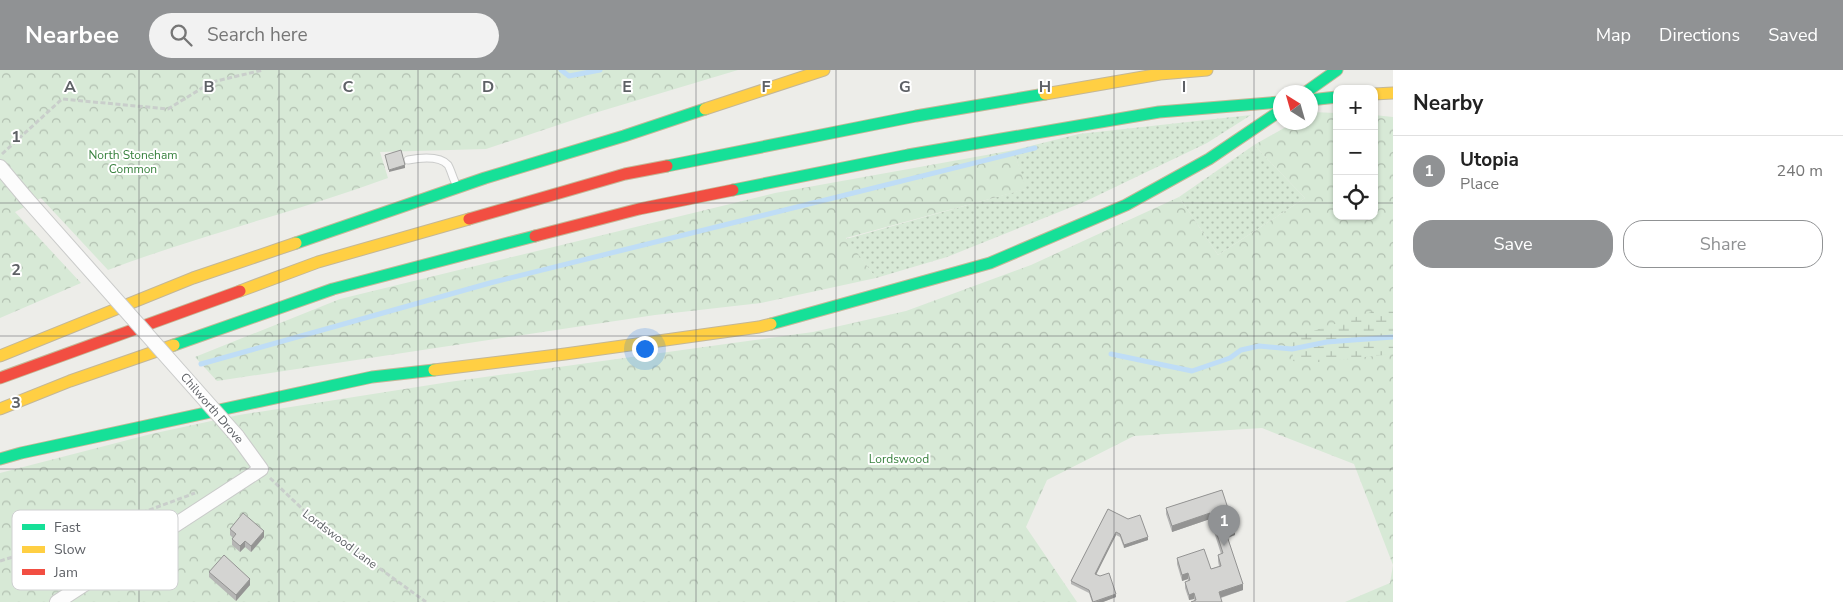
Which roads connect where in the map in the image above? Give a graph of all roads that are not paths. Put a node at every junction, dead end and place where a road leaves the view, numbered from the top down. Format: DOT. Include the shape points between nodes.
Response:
graph roads {
  1 [pos="824,70"];
  2 [pos="1207,70"];
  3 [pos="1337,70"];
  4 [pos="1316,85"];
  5 [pos="1393,93"];
  6 [pos="1378,94"];
  7 [pos="1333,97"];
  8 [pos="1318,99"];
  9 [pos="1273,103"];
  10 [pos="1273,116"];
  11 [pos="408,160"];
  12 [pos="0,166"];
  13 [pos="457,188"];
  14 [pos="0,356"];
  15 [pos="0,378"];
  16 [pos="0,409"];
  17 [pos="0,459"];
  18 [pos="178,523"];
  19 [pos="76,590"];
  20 [pos="58,602"];
  1 -- 13 [label="highway"];
  2 -- 15 [label="highway" via="1160,74 916,116 625,174 318,262"];
  3 -- 4 [label="highway"];
  5 -- 6 [label="highway"];
  7 -- 8 [label="highway"];
  9 -- 16 [label="highway" via="1158,112 908,155 639,209 333,289 70,381"];
  10 -- 17 [label="highway" via="1209,159 1126,205 990,263 758,327 372,378"];
  11 -- 13 [label="lane" via="427,158 442,161 448,165"];
  12 -- 18 [label="street, Chilworth Drove, bridge" via="237,436 261,469"];
  13 -- 14 [label="highway" via="193,278"];
  19 -- 20 [label="street, Chilworth Drove, bridge"];
}
